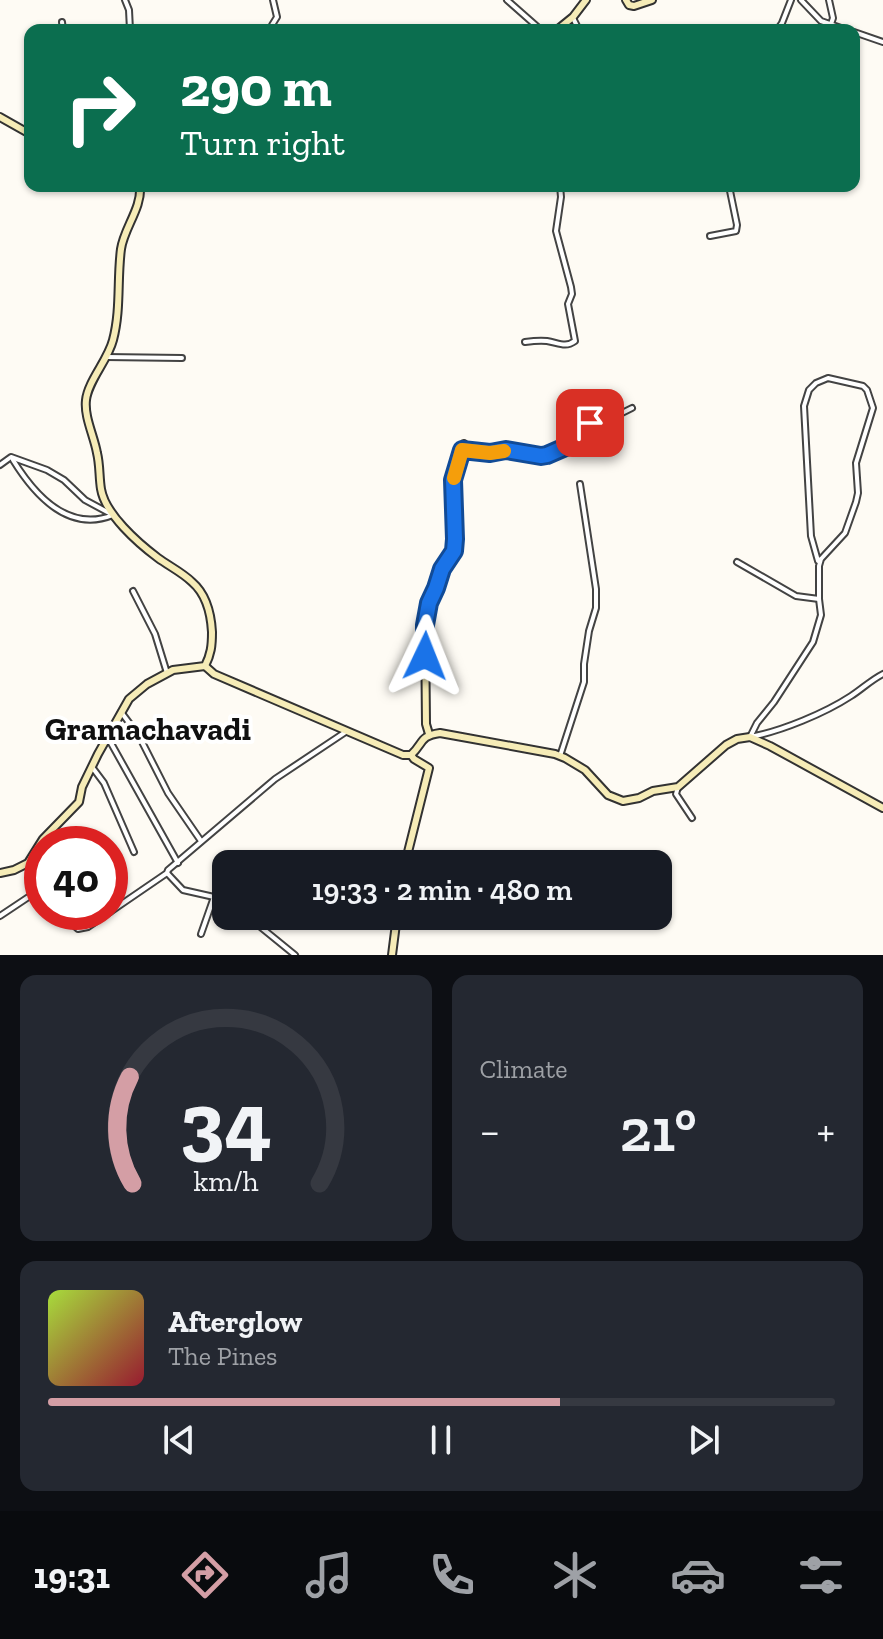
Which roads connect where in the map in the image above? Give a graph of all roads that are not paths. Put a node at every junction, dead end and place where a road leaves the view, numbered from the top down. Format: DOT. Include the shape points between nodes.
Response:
graph roads {
  1 [pos="125,0"];
  2 [pos="273,0"];
  3 [pos="507,0"];
  4 [pos="586,0"];
  5 [pos="626,0"];
  6 [pos="652,0"];
  7 [pos="791,0"];
  8 [pos="801,0"];
  9 [pos="829,0"];
  10 [pos="573,17"];
  11 [pos="782,23"];
  12 [pos="130,24"];
  13 [pos="273,24"];
  14 [pos="534,24"];
  15 [pos="564,24"];
  16 [pos="576,24"];
  17 [pos="831,24"];
  18 [pos="860,34"];
  19 [pos="883,42"];
  20 [pos="0,117"];
  21 [pos="24,131"];
  22 [pos="140,192"];
  23 [pos="561,192"];
  24 [pos="730,192"];
  25 [pos="710,236"];
  26 [pos="525,342"];
  27 [pos="106,357"];
  28 [pos="182,358"];
  29 [pos="632,408"];
  30 [pos="463,447"];
  31 [pos="11,457"];
  32 [pos="0,465"];
  33 [pos="580,484"];
  34 [pos="113,515"];
  35 [pos="821,559"];
  36 [pos="737,562"];
  37 [pos="133,591"];
  38 [pos="819,599"];
  39 [pos="205,666"];
  40 [pos="167,673"];
  41 [pos="883,674"];
  42 [pos="121,712"];
  43 [pos="347,731"];
  44 [pos="429,734"];
  45 [pos="107,736"];
  46 [pos="750,737"];
  47 [pos="411,755"];
  48 [pos="560,756"];
  49 [pos="92,767"];
  50 [pos="678,787"];
  51 [pos="883,808"];
  52 [pos="692,818"];
  53 [pos="56,826"];
  54 [pos="201,841"];
  55 [pos="408,850"];
  56 [pos="134,852"];
  57 [pos="178,863"];
  58 [pos="22,866"];
  59 [pos="0,873"];
  60 [pos="167,873"];
  61 [pos="212,897"];
  62 [pos="24,900"];
  63 [pos="128,900"];
  64 [pos="212,903"];
  65 [pos="0,916"];
  66 [pos="264,930"];
  67 [pos="395,930"];
  68 [pos="201,934"];
  69 [pos="295,955"];
  70 [pos="392,955"];
  1 -- 12 [label="street"];
  2 -- 13 [label="street" via="277,17"];
  3 -- 14 [label="street"];
  4 -- 10 [label="street"];
  5 -- 6 [label="street" via="634,6"];
  7 -- 11 [label="street"];
  8 -- 17 [label="street"];
  9 -- 17 [label="street"];
  10 -- 15 [label="street"];
  10 -- 16 [label="street"];
  18 -- 19 [label="street"];
  20 -- 21 [label="street"];
  22 -- 27 [label="street" via="121,247 118,318"];
  23 -- 26 [label="street" via="556,231 571,287 568,304 575,341 562,346"];
  24 -- 25 [label="street" via="736,231"];
  27 -- 28 [label="street"];
  27 -- 34 [label="street" via="85,404 100,487"];
  29 -- 30 [label="street" via="590,423 570,445 547,455"];
  30 -- 44 [label="street" via="453,480 454,551 442,569 425,625"];
  31 -- 32 [label="street"];
  31 -- 34 [label="street" via="56,475"];
  31 -- 34 [label="street" via="56,510 87,520"];
  33 -- 48 [label="street" via="596,608 584,682"];
  34 -- 39 [label="street" via="154,555 194,583 206,602 212,652"];
  35 -- 35 [label="street" via="845,533 856,502 856,463 873,408 863,386 828,378 809,390 804,406 811,536"];
  35 -- 38 [label="street"];
  36 -- 38 [label="street" via="796,596"];
  37 -- 40 [label="street"];
  38 -- 46 [label="street" via="821,615 813,642"];
  39 -- 40 [label="street"];
  39 -- 43 [label="street"];
  40 -- 42 [label="street" via="129,699"];
  41 -- 46 [label="street" via="805,720"];
  42 -- 45 [label="street"];
  42 -- 54 [label="street"];
  43 -- 47 [label="street"];
  43 -- 54 [label="street" via="275,779"];
  44 -- 47 [label="street"];
  44 -- 48 [label="street"];
  45 -- 49 [label="street"];
  45 -- 57 [label="street"];
  46 -- 50 [label="street" via="726,745"];
  46 -- 51 [label="street"];
  47 -- 55 [label="street" via="429,768"];
  48 -- 50 [label="street" via="623,801"];
  49 -- 53 [label="street" via="79,802"];
  49 -- 56 [label="street"];
  50 -- 52 [label="street" via="676,794"];
  54 -- 57 [label="street"];
  57 -- 60 [label="street"];
  58 -- 59 [label="street"];
  60 -- 61 [label="street" via="183,890"];
  60 -- 63 [label="street"];
  62 -- 65 [label="street"];
  64 -- 68 [label="street"];
  66 -- 69 [label="street"];
  67 -- 70 [label="street"];
}
